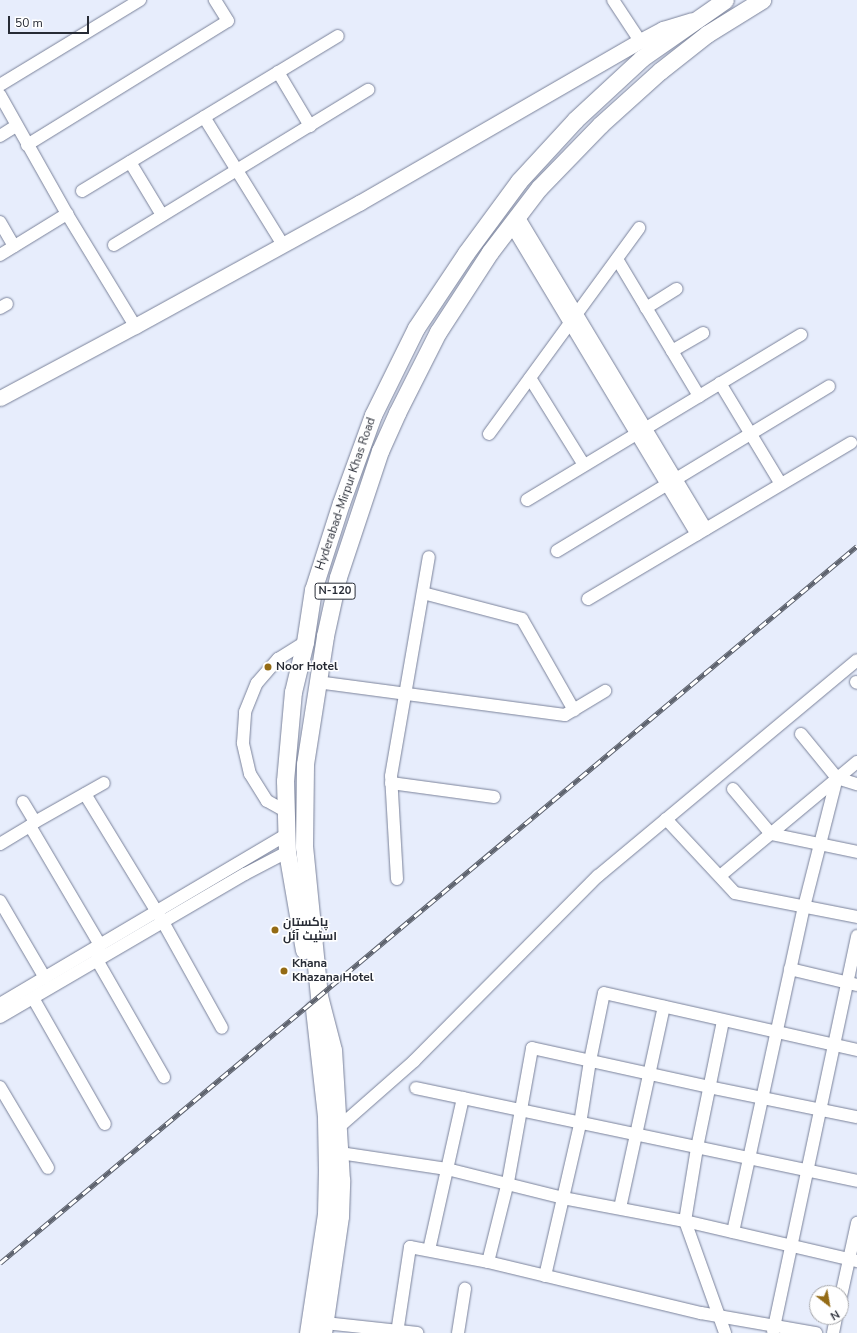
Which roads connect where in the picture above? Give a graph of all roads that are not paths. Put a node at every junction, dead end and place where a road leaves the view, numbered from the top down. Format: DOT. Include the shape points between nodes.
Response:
graph roads {
  1 [pos="140,0"];
  2 [pos="215,0"];
  3 [pos="614,0"];
  4 [pos="725,0"];
  5 [pos="762,0"];
  6 [pos="696,18"];
  7 [pos="707,34"];
  8 [pos="338,36"];
  9 [pos="640,41"];
  10 [pos="278,72"];
  11 [pos="0,85"];
  12 [pos="368,90"];
  13 [pos="0,95"];
  14 [pos="204,117"];
  15 [pos="16,126"];
  16 [pos="310,126"];
  17 [pos="0,136"];
  18 [pos="27,145"];
  19 [pos="130,162"];
  20 [pos="237,170"];
  21 [pos="82,191"];
  22 [pos="67,214"];
  23 [pos="162,216"];
  24 [pos="514,220"];
  25 [pos="0,222"];
  26 [pos="639,228"];
  27 [pos="114,245"];
  28 [pos="283,245"];
  29 [pos="14,246"];
  30 [pos="0,255"];
  31 [pos="616,259"];
  32 [pos="676,289"];
  33 [pos="646,308"];
  34 [pos="573,319"];
  35 [pos="135,326"];
  36 [pos="703,333"];
  37 [pos="801,334"];
  38 [pos="672,351"];
  39 [pos="530,378"];
  40 [pos="720,383"];
  41 [pos="829,386"];
  42 [pos="699,396"];
  43 [pos="0,398"];
  44 [pos="641,431"];
  45 [pos="489,434"];
  46 [pos="751,434"];
  47 [pos="851,442"];
  48 [pos="584,465"];
  49 [pos="672,482"];
  50 [pos="781,484"];
  51 [pos="527,500"];
  52 [pos="702,532"];
  53 [pos="557,551"];
  54 [pos="429,557"];
  55 [pos="423,593"];
  56 [pos="588,599"];
  57 [pos="305,642"];
  58 [pos="857,660"];
  59 [pos="317,682"];
  60 [pos="605,691"];
  61 [pos="406,694"];
  62 [pos="574,710"];
  63 [pos="801,734"];
  64 [pos="857,762"];
  65 [pos="837,778"];
  66 [pos="104,783"];
  67 [pos="392,783"];
  68 [pos="857,784"];
  69 [pos="733,789"];
  70 [pos="84,794"];
  71 [pos="494,797"];
  72 [pos="23,802"];
  73 [pos="287,812"];
  74 [pos="666,819"];
  75 [pos="32,824"];
  76 [pos="287,834"];
  77 [pos="771,834"];
  78 [pos="820,843"];
  79 [pos="0,844"];
  80 [pos="287,852"];
  81 [pos="857,852"];
  82 [pos="720,876"];
  83 [pos="397,879"];
  84 [pos="0,901"];
  85 [pos="804,907"];
  86 [pos="160,917"];
  87 [pos="857,917"];
  88 [pos="857,936"];
  89 [pos="100,945"];
  90 [pos="97,960"];
  91 [pos="790,969"];
  92 [pos="45,978"];
  93 [pos="851,983"];
  94 [pos="33,998"];
  95 [pos="0,1004"];
  96 [pos="664,1007"];
  97 [pos="0,1017"];
  98 [pos="723,1021"];
  99 [pos="222,1028"];
  100 [pos="776,1033"];
  101 [pos="833,1046"];
  102 [pos="857,1050"];
  103 [pos="590,1061"];
  104 [pos="649,1074"];
  105 [pos="164,1077"];
  106 [pos="0,1087"];
  107 [pos="709,1087"];
  108 [pos="416,1088"];
  109 [pos="463,1098"];
  110 [pos="761,1098"];
  111 [pos="820,1109"];
  112 [pos="522,1111"];
  113 [pos="857,1117"];
  114 [pos="105,1124"];
  115 [pos="580,1124"];
  116 [pos="339,1127"];
  117 [pos="636,1135"];
  118 [pos="697,1148"];
  119 [pos="340,1153"];
  120 [pos="750,1160"];
  121 [pos="48,1168"];
  122 [pos="447,1169"];
  123 [pos="807,1172"];
  124 [pos="508,1182"];
  125 [pos="857,1182"];
  126 [pos="563,1198"];
  127 [pos="620,1208"];
  128 [pos="684,1221"];
  129 [pos="857,1224"];
  130 [pos="733,1232"];
  131 [pos="791,1247"];
  132 [pos="429,1250"];
  133 [pos="853,1260"];
  134 [pos="488,1262"];
  135 [pos="545,1276"];
  136 [pos="845,1285"];
  137 [pos="465,1289"];
  138 [pos="719,1314"];
  139 [pos="324,1328"];
  140 [pos="774,1329"];
  141 [pos="397,1332"];
  142 [pos="308,1333"];
  143 [pos="417,1333"];
  144 [pos="458,1333"];
  145 [pos="725,1333"];
  146 [pos="816,1333"];
  1 -- 11 [label="street"];
  2 -- 18 [label="street" via="228,21"];
  3 -- 9 [label="street"];
  4 -- 6 [label="highway, Hyderabad-Mirpur Khas Road / N-120"];
  5 -- 7 [label="highway, Hyderabad-Mirpur Khas Road / N-120"];
  6 -- 7 [label="highway"];
  6 -- 9 [label="main road"];
  6 -- 57 [label="highway, Hyderabad-Mirpur Khas Road / N-120" via="642,58 575,120 519,181 466,253 416,328 373,416 341,503 313,590"];
  7 -- 24 [label="highway, Hyderabad-Mirpur Khas Road / N-120" via="660,71 600,125 539,188"];
  8 -- 10 [label="street"];
  9 -- 28 [label="main road"];
  10 -- 14 [label="street"];
  10 -- 16 [label="street"];
  12 -- 16 [label="street"];
  13 -- 15 [label="street"];
  14 -- 19 [label="street"];
  14 -- 20 [label="street"];
  15 -- 17 [label="street"];
  15 -- 18 [label="street"];
  16 -- 20 [label="street"];
  18 -- 22 [label="street"];
  19 -- 21 [label="street"];
  19 -- 23 [label="street"];
  20 -- 23 [label="street"];
  20 -- 28 [label="street"];
  22 -- 29 [label="street"];
  22 -- 35 [label="street"];
  23 -- 27 [label="street"];
  24 -- 34 [label="street"];
  24 -- 59 [label="highway, Hyderabad-Mirpur Khas Road / N-120" via="438,332 396,413 380,451 338,577"];
  25 -- 29 [label="street"];
  26 -- 31 [label="street"];
  28 -- 35 [label="main road"];
  29 -- 30 [label="street"];
  31 -- 33 [label="street"];
  31 -- 34 [label="street"];
  32 -- 33 [label="street"];
  33 -- 38 [label="street"];
  34 -- 39 [label="street"];
  34 -- 44 [label="street"];
  35 -- 43 [label="main road"];
  36 -- 38 [label="street"];
  37 -- 40 [label="street"];
  38 -- 42 [label="street"];
  39 -- 45 [label="street"];
  39 -- 48 [label="street"];
  40 -- 42 [label="street"];
  40 -- 46 [label="street"];
  41 -- 46 [label="street"];
  42 -- 44 [label="street"];
  44 -- 48 [label="street"];
  44 -- 49 [label="street"];
  46 -- 49 [label="street"];
  46 -- 50 [label="street"];
  47 -- 50 [label="street"];
  48 -- 51 [label="street"];
  49 -- 52 [label="street"];
  49 -- 53 [label="street"];
  50 -- 52 [label="street"];
  52 -- 56 [label="street"];
  54 -- 55 [label="street"];
  55 -- 61 [label="street"];
  55 -- 62 [label="street" via="522,619"];
  57 -- 73 [label="highway, Hyderabad-Mirpur Khas Road / N-120" via="293,692 285,781"];
  57 -- 73 [label="street" via="278,659 257,683 245,712 242,743 250,774 267,801"];
  58 -- 74 [label="street"];
  59 -- 61 [label="street"];
  59 -- 116 [label="highway, Hyderabad-Mirpur Khas Road / N-120" via="305,764 304,847 319,996 333,1050"];
  60 -- 62 [label="street"];
  61 -- 62 [label="street" via="565,716"];
  61 -- 67 [label="street" via="391,776"];
  63 -- 65 [label="street"];
  64 -- 65 [label="street"];
  65 -- 68 [label="street"];
  65 -- 77 [label="street"];
  65 -- 78 [label="street"];
  66 -- 70 [label="street"];
  67 -- 71 [label="street"];
  67 -- 83 [label="street"];
  69 -- 77 [label="street"];
  70 -- 75 [label="street"];
  70 -- 86 [label="street"];
  72 -- 75 [label="street"];
  73 -- 76 [label="highway, Hyderabad-Mirpur Khas Road / N-120"];
  74 -- 82 [label="street"];
  74 -- 116 [label="street" via="598,876 414,1061"];
  75 -- 79 [label="street"];
  75 -- 89 [label="street"];
  76 -- 80 [label="highway, Hyderabad-Mirpur Khas Road / N-120"];
  76 -- 86 [label="street"];
  77 -- 78 [label="street"];
  77 -- 82 [label="street"];
  78 -- 81 [label="street"];
  78 -- 85 [label="street"];
  80 -- 86 [label="street"];
  80 -- 142 [label="highway, Hyderabad-Mirpur Khas Road / N-120" via="313,1001 326,1116 326,1214"];
  82 -- 85 [label="street" via="735,893"];
  84 -- 92 [label="street"];
  85 -- 87 [label="street"];
  85 -- 91 [label="street"];
  86 -- 89 [label="street"];
  86 -- 90 [label="street"];
  86 -- 99 [label="street"];
  88 -- 93 [label="street"];
  89 -- 90 [label="street"];
  89 -- 92 [label="street"];
  90 -- 94 [label="street"];
  90 -- 105 [label="street"];
  91 -- 93 [label="street"];
  91 -- 100 [label="street"];
  92 -- 95 [label="street"];
  93 -- 101 [label="street"];
  94 -- 97 [label="street"];
  94 -- 114 [label="street"];
  96 -- 98 [label="street"];
  96 -- 103 [label="street" via="604,994"];
  96 -- 104 [label="street"];
  98 -- 100 [label="street"];
  98 -- 107 [label="street"];
  100 -- 101 [label="street"];
  100 -- 110 [label="street"];
  101 -- 102 [label="street"];
  101 -- 111 [label="street"];
  103 -- 104 [label="street"];
  103 -- 112 [label="street" via="532,1048"];
  103 -- 115 [label="street"];
  104 -- 107 [label="street"];
  104 -- 117 [label="street"];
  106 -- 121 [label="street"];
  107 -- 110 [label="street"];
  107 -- 118 [label="street"];
  108 -- 109 [label="street"];
  109 -- 112 [label="street"];
  109 -- 122 [label="street"];
  110 -- 111 [label="street"];
  110 -- 120 [label="street"];
  111 -- 113 [label="street"];
  111 -- 123 [label="street"];
  112 -- 115 [label="street"];
  112 -- 124 [label="street"];
  115 -- 117 [label="street"];
  115 -- 126 [label="street"];
  116 -- 119 [label="highway, Hyderabad-Mirpur Khas Road / N-120"];
  117 -- 118 [label="street"];
  117 -- 127 [label="street"];
  118 -- 120 [label="street"];
  118 -- 128 [label="street"];
  119 -- 122 [label="street"];
  119 -- 139 [label="highway, Hyderabad-Mirpur Khas Road / N-120" via="340,1216"];
  120 -- 123 [label="street"];
  120 -- 130 [label="street"];
  122 -- 124 [label="street"];
  122 -- 132 [label="street"];
  123 -- 125 [label="street"];
  123 -- 131 [label="street"];
  124 -- 126 [label="street"];
  124 -- 134 [label="street"];
  126 -- 127 [label="street"];
  126 -- 135 [label="street"];
  127 -- 128 [label="street"];
  128 -- 130 [label="street"];
  128 -- 138 [label="street"];
  129 -- 133 [label="street"];
  130 -- 131 [label="street"];
  131 -- 133 [label="street"];
  131 -- 140 [label="street"];
  132 -- 134 [label="street"];
  132 -- 141 [label="street" via="410,1247"];
  133 -- 136 [label="street"];
  134 -- 135 [label="street"];
  135 -- 138 [label="street" via="701,1313"];
  137 -- 144 [label="street"];
  138 -- 140 [label="street"];
  138 -- 145 [label="street"];
  139 -- 141 [label="street"];
  140 -- 146 [label="street"];
  141 -- 143 [label="street"];
}
